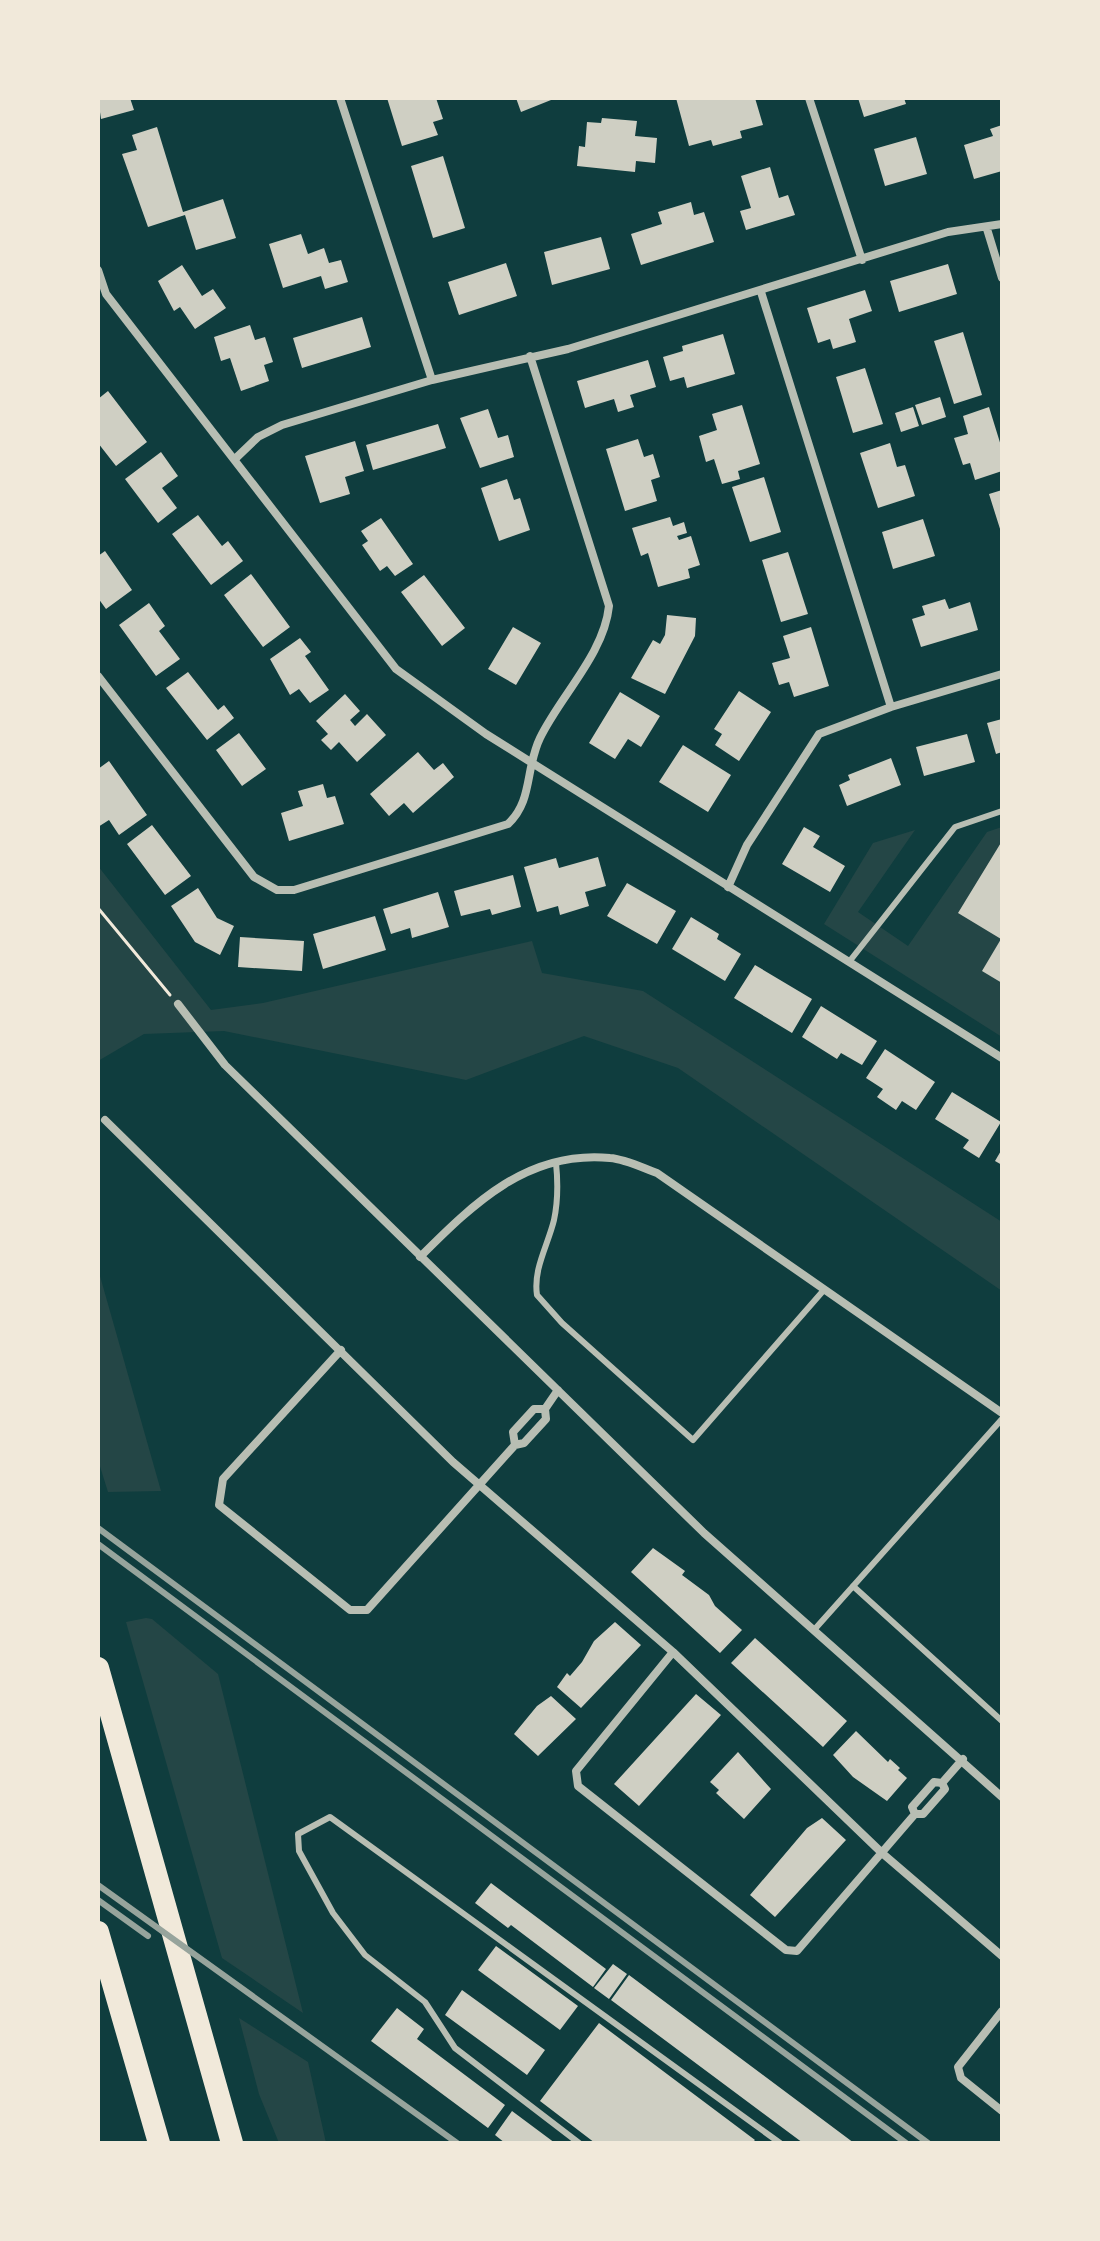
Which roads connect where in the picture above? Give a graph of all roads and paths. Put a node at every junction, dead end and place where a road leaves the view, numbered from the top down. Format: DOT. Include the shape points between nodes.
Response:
graph roads {
  1 [pos="340,98"];
  2 [pos="809,98"];
  3 [pos="1002,224"];
  4 [pos="987,229"];
  5 [pos="862,260"];
  6 [pos="98,270"];
  7 [pos="1002,278"];
  8 [pos="761,292"];
  9 [pos="102,296"];
  10 [pos="530,356"];
  11 [pos="432,380"];
  12 [pos="236,458"];
  13 [pos="1002,674"];
  14 [pos="98,676"];
  15 [pos="891,707"];
  16 [pos="530,760"];
  17 [pos="1002,811"];
  18 [pos="728,887"];
  19 [pos="98,908"];
  20 [pos="849,962"];
  21 [pos="178,1004"];
  22 [pos="1002,1058"];
  23 [pos="105,1120"];
  24 [pos="556,1163"];
  25 [pos="420,1257"];
  26 [pos="823,1291"];
  27 [pos="341,1350"];
  28 [pos="558,1390"];
  29 [pos="545,1409"];
  30 [pos="1002,1413"];
  31 [pos="1002,1419"];
  32 [pos="515,1445"];
  33 [pos="479,1484"];
  34 [pos="853,1586"];
  35 [pos="814,1630"];
  36 [pos="673,1652"];
  37 [pos="98,1668"];
  38 [pos="1002,1721"];
  39 [pos="963,1759"];
  40 [pos="1002,1797"];
  41 [pos="882,1853"];
  42 [pos="98,1932"];
  43 [pos="1002,1956"];
  44 [pos="1002,2011"];
  45 [pos="1002,2111"];
  46 [pos="159,2143"];
  47 [pos="232,2143"];
  48 [pos="579,2143"];
  49 [pos="780,2143"];
  1 -- 11 [label="street"];
  2 -- 5 [label="street"];
  3 -- 4 [label="street"];
  4 -- 5 [label="street" via="948,232"];
  4 -- 7 [label="street"];
  5 -- 8 [label="street"];
  6 -- 9 [label="street"];
  8 -- 10 [label="street"];
  8 -- 15 [label="street"];
  9 -- 12 [label="street"];
  10 -- 11 [label="street"];
  10 -- 16 [label="street" via="609,606 601,639 551,714"];
  11 -- 12 [label="street" via="282,425 258,437"];
  12 -- 16 [label="street" via="396,669"];
  13 -- 15 [label="street"];
  14 -- 16 [label="street" via="254,877 277,890 294,890 501,828 522,808"];
  15 -- 18 [label="street" via="819,734 747,845"];
  16 -- 18 [label="street"];
  17 -- 20 [label="lane" via="955,827"];
  18 -- 20 [label="street"];
  19 -- 21 [label="path"];
  20 -- 22 [label="street"];
  21 -- 25 [label="street" via="225,1065"];
  23 -- 27 [label="street"];
  24 -- 25 [label="street" via="522,1172 485,1194"];
  24 -- 26 [label="street" via="612,1158 657,1173"];
  24 -- 26 [label="lane" via="554,1220 535,1285 543,1305 693,1440"];
  25 -- 28 [label="street"];
  26 -- 30 [label="street"];
  27 -- 33 [label="street"];
  27 -- 33 [label="street" via="223,1479 219,1505 350,1610 367,1610"];
  28 -- 29 [label="street"];
  28 -- 35 [label="street" via="704,1533"];
  29 -- 32 [label="street" via="546,1419 524,1443"];
  29 -- 32 [label="street" via="534,1409 513,1432"];
  31 -- 34 [label="lane"];
  32 -- 33 [label="street"];
  33 -- 36 [label="street"];
  34 -- 35 [label="lane"];
  34 -- 38 [label="lane"];
  35 -- 39 [label="street"];
  36 -- 41 [label="street"];
  36 -- 41 [label="street" via="576,1771 578,1786 786,1950 797,1951"];
  37 -- 47 [label="highway"];
  39 -- 40 [label="street"];
  39 -- 41 [label="street" via="942,1783 945,1789"];
  41 -- 43 [label="street"];
  42 -- 46 [label="highway"];
  44 -- 45 [label="street" via="958,2067 961,2078"];
  48 -- 49 [label="lane" via="455,2048 425,2002 365,1955 333,1913 299,1851 298,1834 330,1817"];
}
